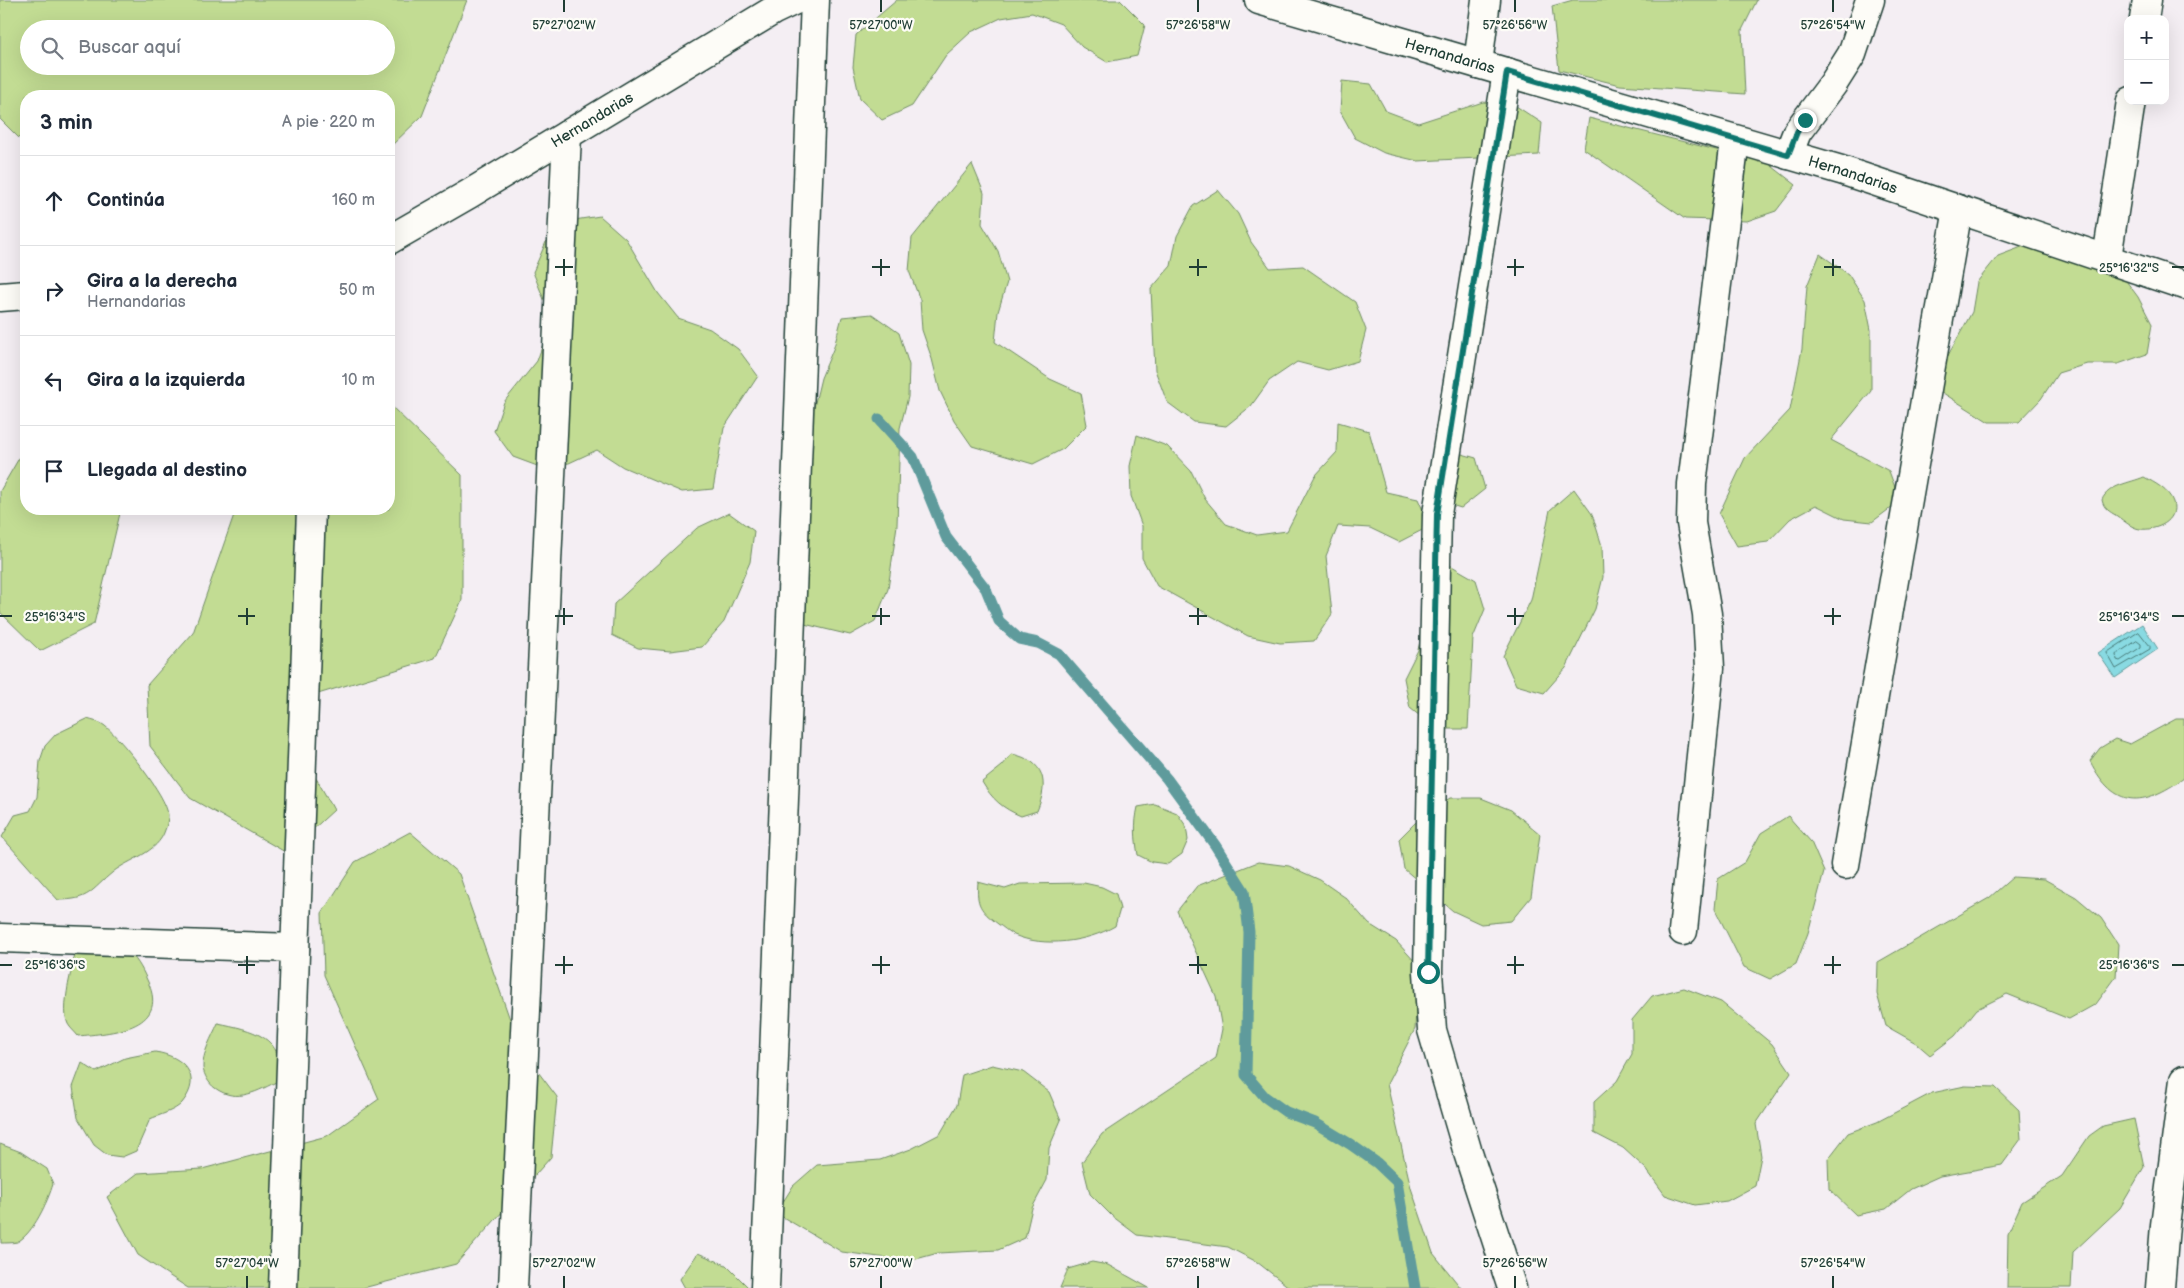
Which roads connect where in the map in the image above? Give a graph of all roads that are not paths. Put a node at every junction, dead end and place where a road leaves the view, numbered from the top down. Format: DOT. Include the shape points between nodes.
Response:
graph roads {
  1 [pos="795,0"];
  2 [pos="815,0"];
  3 [pos="1259,0"];
  4 [pos="1486,0"];
  5 [pos="1870,0"];
  6 [pos="2147,0"];
  7 [pos="2145,15"];
  8 [pos="1478,64"];
  9 [pos="1507,72"];
  10 [pos="2130,105"];
  11 [pos="567,135"];
  12 [pos="1735,140"];
  13 [pos="1788,155"];
  14 [pos="1958,209"];
  15 [pos="395,237"];
  16 [pos="2107,258"];
  17 [pos="2184,285"];
  18 [pos="20,296"];
  19 [pos="0,297"];
  20 [pos="311,515"];
  21 [pos="1845,866"];
  22 [pos="1683,931"];
  23 [pos="0,938"];
  24 [pos="295,948"];
  25 [pos="2184,1080"];
  26 [pos="283,1288"];
  27 [pos="513,1288"];
  28 [pos="765,1288"];
  29 [pos="1512,1288"];
  30 [pos="2160,1288"];
  1 -- 11 [label="street, Hernandarias"];
  2 -- 28 [label="street"];
  3 -- 8 [label="street, Hernandarias"];
  4 -- 8 [label="street"];
  5 -- 13 [label="street" via="1852,54 1797,132"];
  6 -- 7 [label="street"];
  8 -- 9 [label="street, Hernandarias"];
  9 -- 12 [label="street, Hernandarias"];
  9 -- 29 [label="street" via="1437,514 1428,972 1432,1030"];
  10 -- 16 [label="street"];
  11 -- 15 [label="street, Hernandarias"];
  11 -- 27 [label="street"];
  12 -- 13 [label="street, Hernandarias"];
  12 -- 22 [label="street" via="1692,484 1691,523 1707,614 1710,668"];
  13 -- 14 [label="street, Hernandarias"];
  14 -- 16 [label="street, Hernandarias"];
  14 -- 21 [label="street"];
  16 -- 17 [label="street, Hernandarias"];
  18 -- 19 [label="street"];
  20 -- 24 [label="street"];
  23 -- 24 [label="street"];
  24 -- 26 [label="street"];
  25 -- 30 [label="street"];
}
